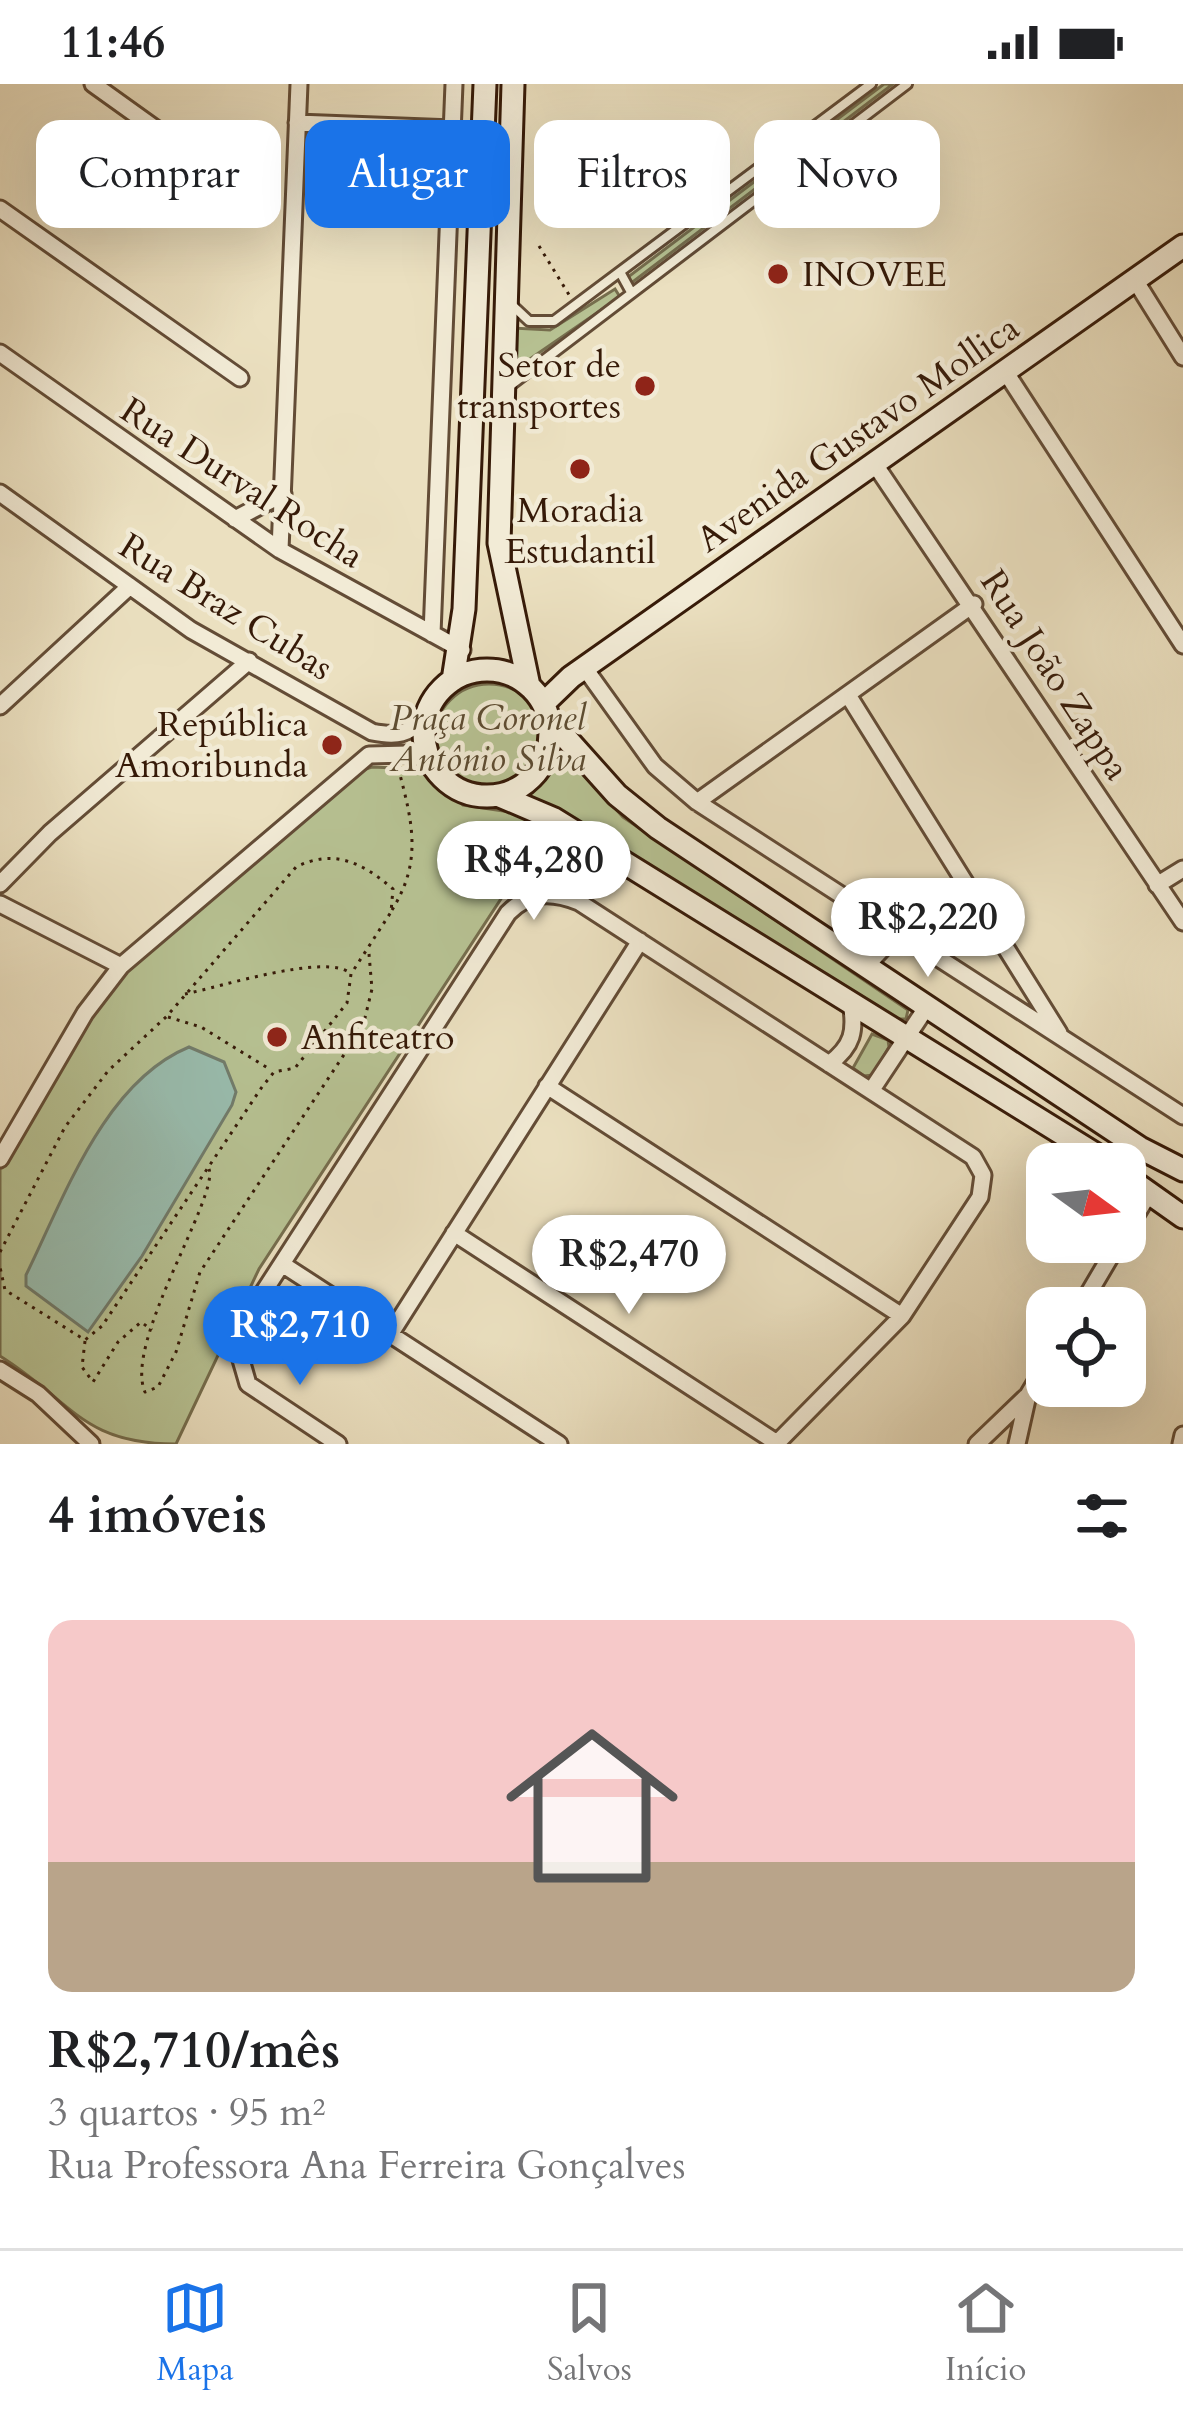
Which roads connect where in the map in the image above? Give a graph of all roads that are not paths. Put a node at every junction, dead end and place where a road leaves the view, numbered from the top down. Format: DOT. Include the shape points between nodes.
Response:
graph roads {
  1 [pos="93,84"];
  2 [pos="299,84"];
  3 [pos="454,84"];
  4 [pos="485,84"];
  5 [pos="513,84"];
  6 [pos="871,84"];
  7 [pos="907,84"];
  8 [pos="143,120"];
  9 [pos="453,120"];
  10 [pos="297,123"];
  11 [pos="305,123"];
  12 [pos="0,209"];
  13 [pos="449,228"];
  14 [pos="1183,247"];
  15 [pos="620,272"];
  16 [pos="1135,280"];
  17 [pos="631,292"];
  18 [pos="504,299"];
  19 [pos="0,352"];
  20 [pos="1183,357"];
  21 [pos="1005,371"];
  22 [pos="240,378"];
  23 [pos="500,408"];
  24 [pos="874,463"];
  25 [pos="0,493"];
  26 [pos="283,494"];
  27 [pos="235,519"];
  28 [pos="280,550"];
  29 [pos="130,586"];
  30 [pos="974,604"];
  31 [pos="432,634"];
  32 [pos="1183,645"];
  33 [pos="461,650"];
  34 [pos="249,661"];
  35 [pos="578,672"];
  36 [pos="452,680"];
  37 [pos="848,695"];
  38 [pos="3,698"];
  39 [pos="538,699"];
  40 [pos="426,716"];
  41 [pos="352,721"];
  42 [pos="430,761"];
  43 [pos="358,762"];
  44 [pos="500,796"];
  45 [pos="698,802"];
  46 [pos="1183,869"];
  47 [pos="0,884"];
  48 [pos="1156,885"];
  49 [pos="0,904"];
  50 [pos="1183,922"];
  51 [pos="900,930"];
  52 [pos="640,941"];
  53 [pos="121,966"];
  54 [pos="865,967"];
  55 [pos="851,1002"];
  56 [pos="926,1008"];
  57 [pos="908,1036"];
  58 [pos="1063,1040"];
  59 [pos="829,1064"];
  60 [pos="548,1086"];
  61 [pos="871,1091"];
  62 [pos="1183,1116"];
  63 [pos="1078,1143"];
  64 [pos="0,1159"];
  65 [pos="1183,1170"];
  66 [pos="1148,1195"];
  67 [pos="1146,1198"];
  68 [pos="1183,1217"];
  69 [pos="454,1233"];
  70 [pos="282,1264"];
  71 [pos="902,1316"];
  72 [pos="391,1333"];
  73 [pos="0,1370"];
  74 [pos="1026,1397"];
  75 [pos="1026,1404"];
  76 [pos="776,1443"];
  77 [pos="91,1444"];
  78 [pos="338,1444"];
  79 [pos="559,1444"];
  80 [pos="977,1444"];
  81 [pos="1017,1444"];
  1 -- 8 [label="street"];
  2 -- 10 [label="street"];
  3 -- 9 [label="street"];
  4 -- 33 [label="main road"];
  5 -- 18 [label="main road"];
  6 -- 15 [label="lane"];
  7 -- 17 [label="lane"];
  10 -- 11 [label="street"];
  10 -- 26 [label="street"];
  12 -- 22 [label="street"];
  13 -- 31 [label="street"];
  14 -- 16 [label="main road, Avenida Gustavo Mollica"];
  15 -- 17 [label="lane"];
  15 -- 18 [label="lane" via="554,321 529,321"];
  16 -- 20 [label="street"];
  16 -- 21 [label="main road, Avenida Gustavo Mollica"];
  17 -- 23 [label="lane" via="512,382"];
  18 -- 23 [label="main road"];
  19 -- 27 [label="street, Rua Durval Rocha"];
  21 -- 24 [label="main road, Avenida Gustavo Mollica"];
  21 -- 32 [label="street"];
  23 -- 39 [label="main road" via="499,542"];
  24 -- 30 [label="street, Rua João Zappa"];
  24 -- 35 [label="main road, Avenida Gustavo Mollica"];
  25 -- 29 [label="street, Rua Braz Cubas"];
  26 -- 27 [label="street"];
  26 -- 28 [label="street"];
  27 -- 28 [label="street, Rua Durval Rocha"];
  28 -- 31 [label="street, Rua Durval Rocha"];
  29 -- 34 [label="street, Rua Braz Cubas"];
  29 -- 38 [label="street"];
  30 -- 37 [label="street"];
  30 -- 48 [label="street, Rua João Zappa"];
  31 -- 33 [label="street, Rua Durval Rocha"];
  33 -- 36 [label="main road"];
  34 -- 41 [label="street, Rua Braz Cubas"];
  34 -- 47 [label="street"];
  35 -- 39 [label="main road, Avenida Gustavo Mollica"];
  35 -- 45 [label="street" via="655,766"];
  36 -- 39 [label="main road" via="486,670"];
  36 -- 40 [label="main road"];
  37 -- 45 [label="street"];
  37 -- 58 [label="street"];
  39 -- 44 [label="main road" via="548,750 538,771"];
  39 -- 54 [label="main road" via="644,817"];
  40 -- 41 [label="street, Rua Braz Cubas" via="395,737"];
  40 -- 42 [label="main road"];
  41 -- 43 [label="street" via="364,745"];
  42 -- 43 [label="street" via="394,753"];
  42 -- 44 [label="main road" via="461,792"];
  43 -- 53 [label="street"];
  44 -- 55 [label="main road" via="554,819"];
  45 -- 51 [label="street"];
  46 -- 48 [label="street"];
  48 -- 50 [label="street, Rua João Zappa"];
  49 -- 53 [label="street"];
  51 -- 54 [label="street"];
  51 -- 58 [label="street"];
  52 -- 59 [label="street"];
  52 -- 60 [label="street"];
  52 -- 70 [label="street" via="557,894 521,900"];
  53 -- 64 [label="street"];
  54 -- 56 [label="main road"];
  55 -- 57 [label="main road"];
  55 -- 59 [label="street" via="853,1037"];
  56 -- 57 [label="street"];
  56 -- 65 [label="main road"];
  57 -- 61 [label="street"];
  57 -- 63 [label="main road"];
  58 -- 62 [label="street"];
  59 -- 61 [label="street"];
  60 -- 69 [label="street"];
  60 -- 71 [label="street"];
  61 -- 71 [label="street" via="973,1157 983,1175 980,1197"];
  66 -- 67 [label="street"];
  66 -- 68 [label="main road"];
  69 -- 72 [label="street"];
  69 -- 76 [label="street"];
  70 -- 72 [label="street"];
  70 -- 78 [label="street" via="236,1346 248,1384"];
  71 -- 76 [label="street"];
  72 -- 79 [label="street"];
  73 -- 77 [label="street"];
  74 -- 80 [label="street"];
  75 -- 81 [label="street"];
}
